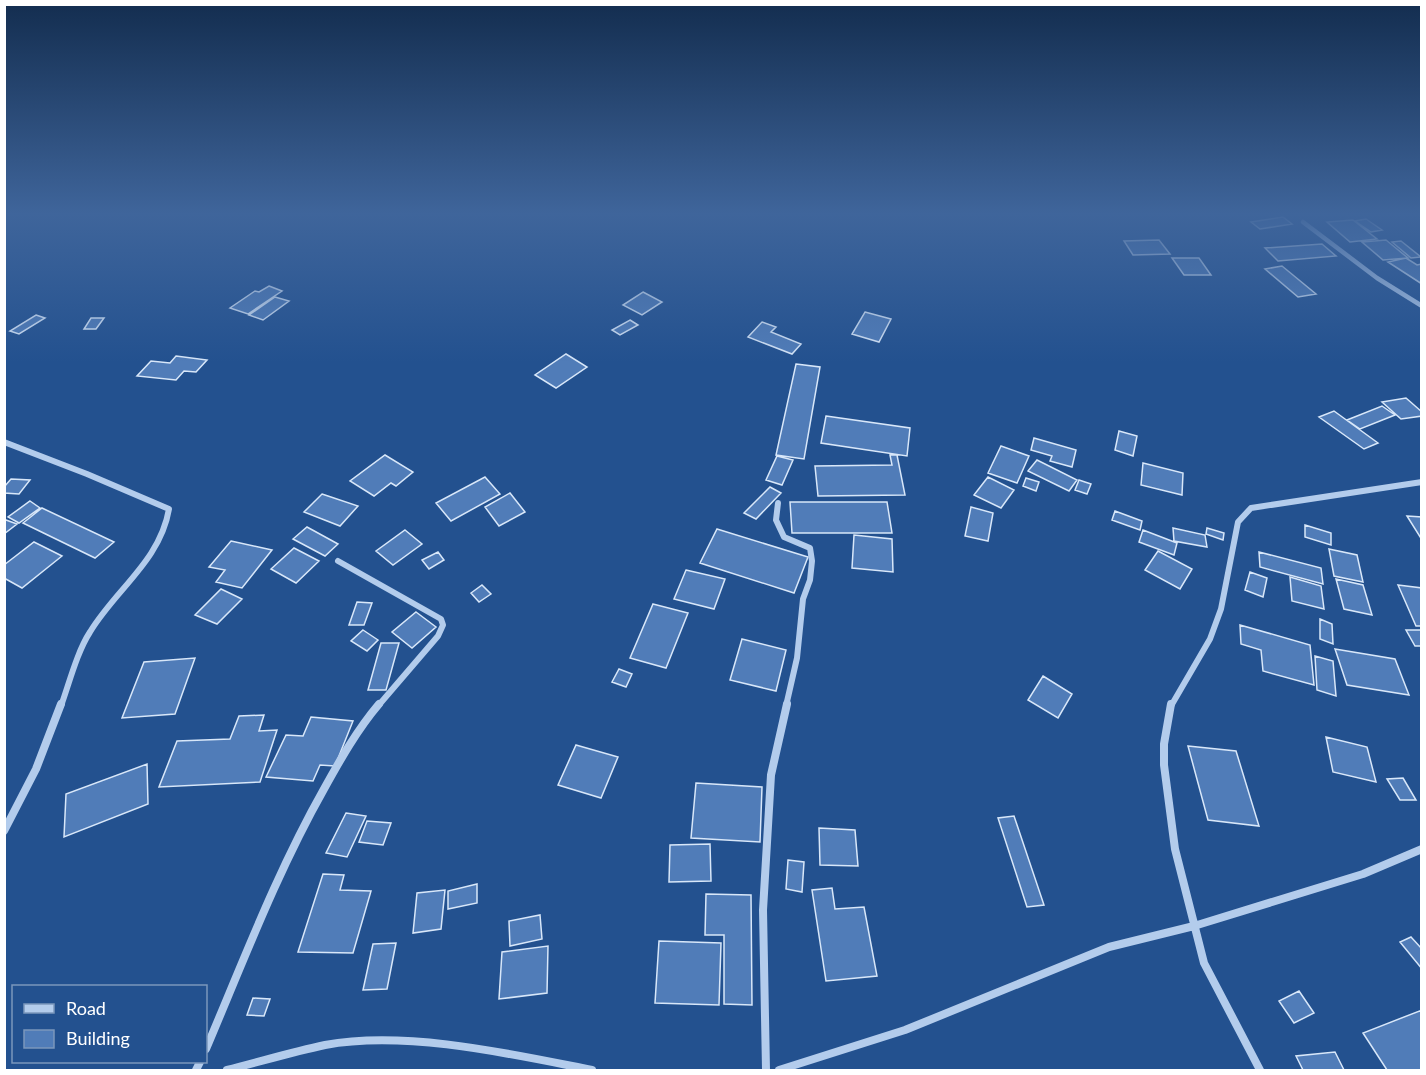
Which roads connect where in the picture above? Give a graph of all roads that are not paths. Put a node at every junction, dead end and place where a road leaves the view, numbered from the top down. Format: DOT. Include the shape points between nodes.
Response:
graph roads {
  1 [pos="1356,262"];
  2 [pos="1422,306"];
  3 [pos="4,442"];
  4 [pos="1422,482"];
  5 [pos="778,503"];
  6 [pos="338,561"];
  7 [pos="4,831"];
  8 [pos="1422,849"];
  9 [pos="1194,926"];
  10 [pos="207,1047"];
  11 [pos="227,1071"];
  12 [pos="592,1071"];
  13 [pos="766,1071"];
  14 [pos="779,1071"];
  15 [pos="1260,1071"];
  1 -- 2 [label="street"];
  3 -- 7 [label="street" via="149,498 168,508 169,517 155,551 89,633 36,769"];
  4 -- 9 [label="street" via="1251,508 1238,522 1221,609 1207,646 1171,705 1164,744 1175,849"];
  5 -- 13 [label="street" via="776,520 784,537 810,548 812,561 794,674 771,775 763,910"];
  6 -- 10 [label="street" via="441,618 443,625 438,636 368,717 296,838"];
  8 -- 9 [label="street" via="1363,874"];
  9 -- 14 [label="street" via="1109,947 905,1030"];
  9 -- 15 [label="street" via="1204,963"];
  11 -- 12 [label="street" via="326,1045 381,1041 419,1042 527,1057"];
}
